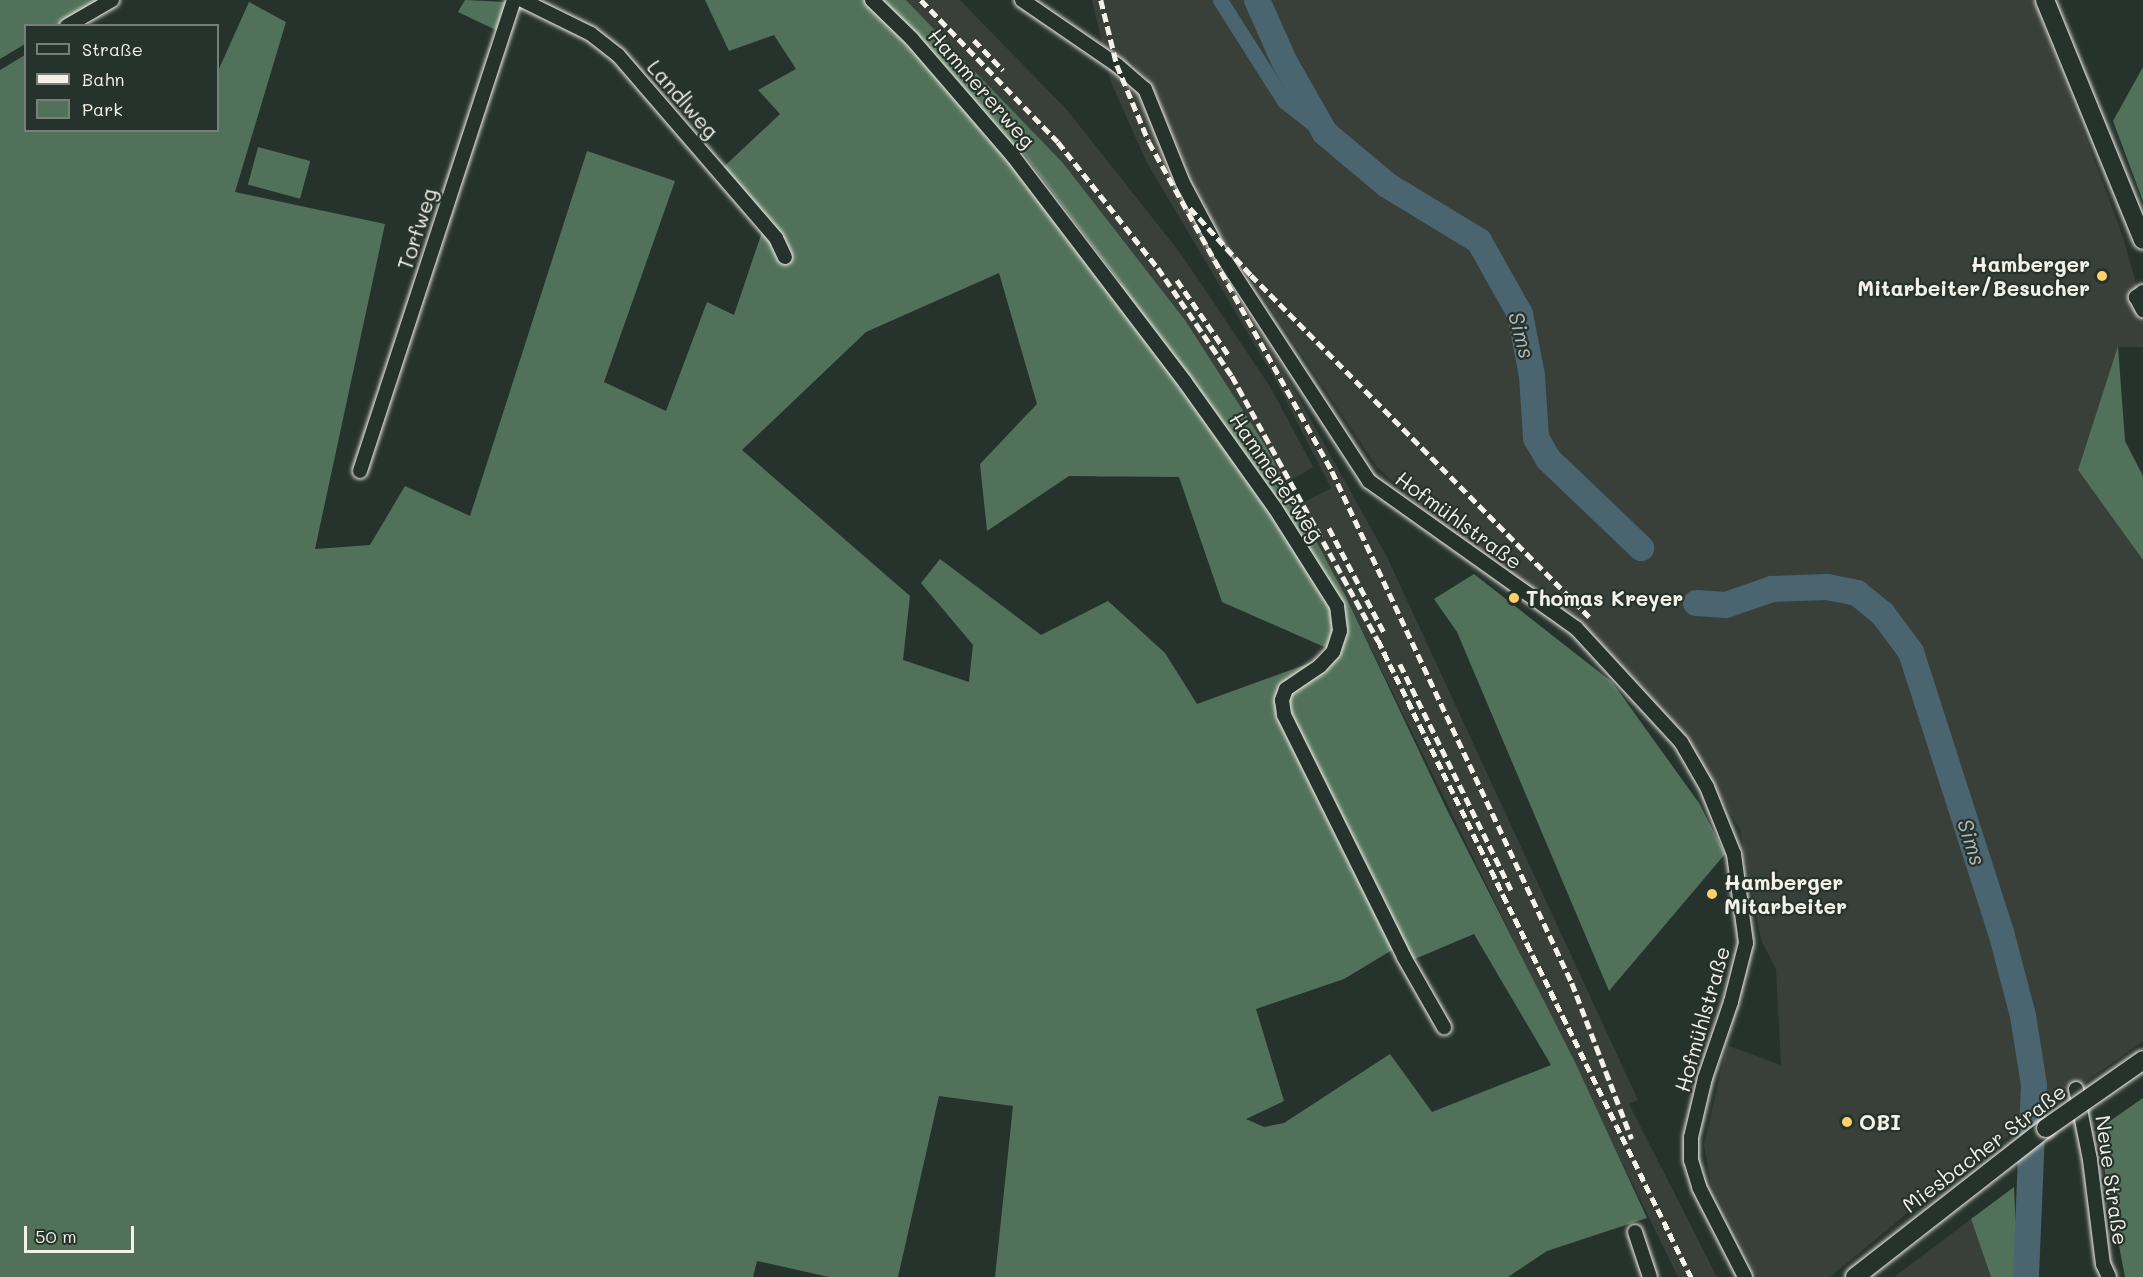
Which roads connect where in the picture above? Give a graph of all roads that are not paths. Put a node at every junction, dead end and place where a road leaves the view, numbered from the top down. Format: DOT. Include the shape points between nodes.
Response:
graph roads {
  1 [pos="112,0"];
  2 [pos="514,0"];
  3 [pos="522,0"];
  4 [pos="872,0"];
  5 [pos="1022,0"];
  6 [pos="2045,0"];
  7 [pos="70,24"];
  8 [pos="2143,240"];
  9 [pos="785,257"];
  10 [pos="2143,292"];
  11 [pos="2143,310"];
  12 [pos="360,471"];
  13 [pos="1444,1027"];
  14 [pos="2143,1060"];
  15 [pos="2076,1089"];
  16 [pos="1635,1232"];
  17 [pos="1650,1277"];
  18 [pos="1745,1277"];
  19 [pos="1855,1277"];
  20 [pos="2109,1277"];
  1 -- 7 [label="street"];
  2 -- 12 [label="street, Torfweg"];
  3 -- 9 [label="street, Landlweg" via="591,33 618,55 776,238"];
  4 -- 13 [label="street, Hammererweg" via="912,39 1013,156 1185,381 1275,508 1337,606 1340,631 1333,652 1286,689 1282,700 1284,715 1404,957"];
  5 -- 18 [label="street, Hofmühlstraße" via="1117,64 1144,89 1183,183 1219,251 1369,481 1576,628 1681,742 1707,787 1734,854 1746,943 1705,1078 1691,1137 1691,1160 1698,1187"];
  6 -- 8 [label="main road"];
  10 -- 11 [label="street" via="2136,297"];
  14 -- 19 [label="main road, Miesbacher Straße, bridge" via="1956,1195"];
  15 -- 20 [label="street, Neue Straße" via="2090,1160 2103,1264"];
  16 -- 17 [label="street"];
}
